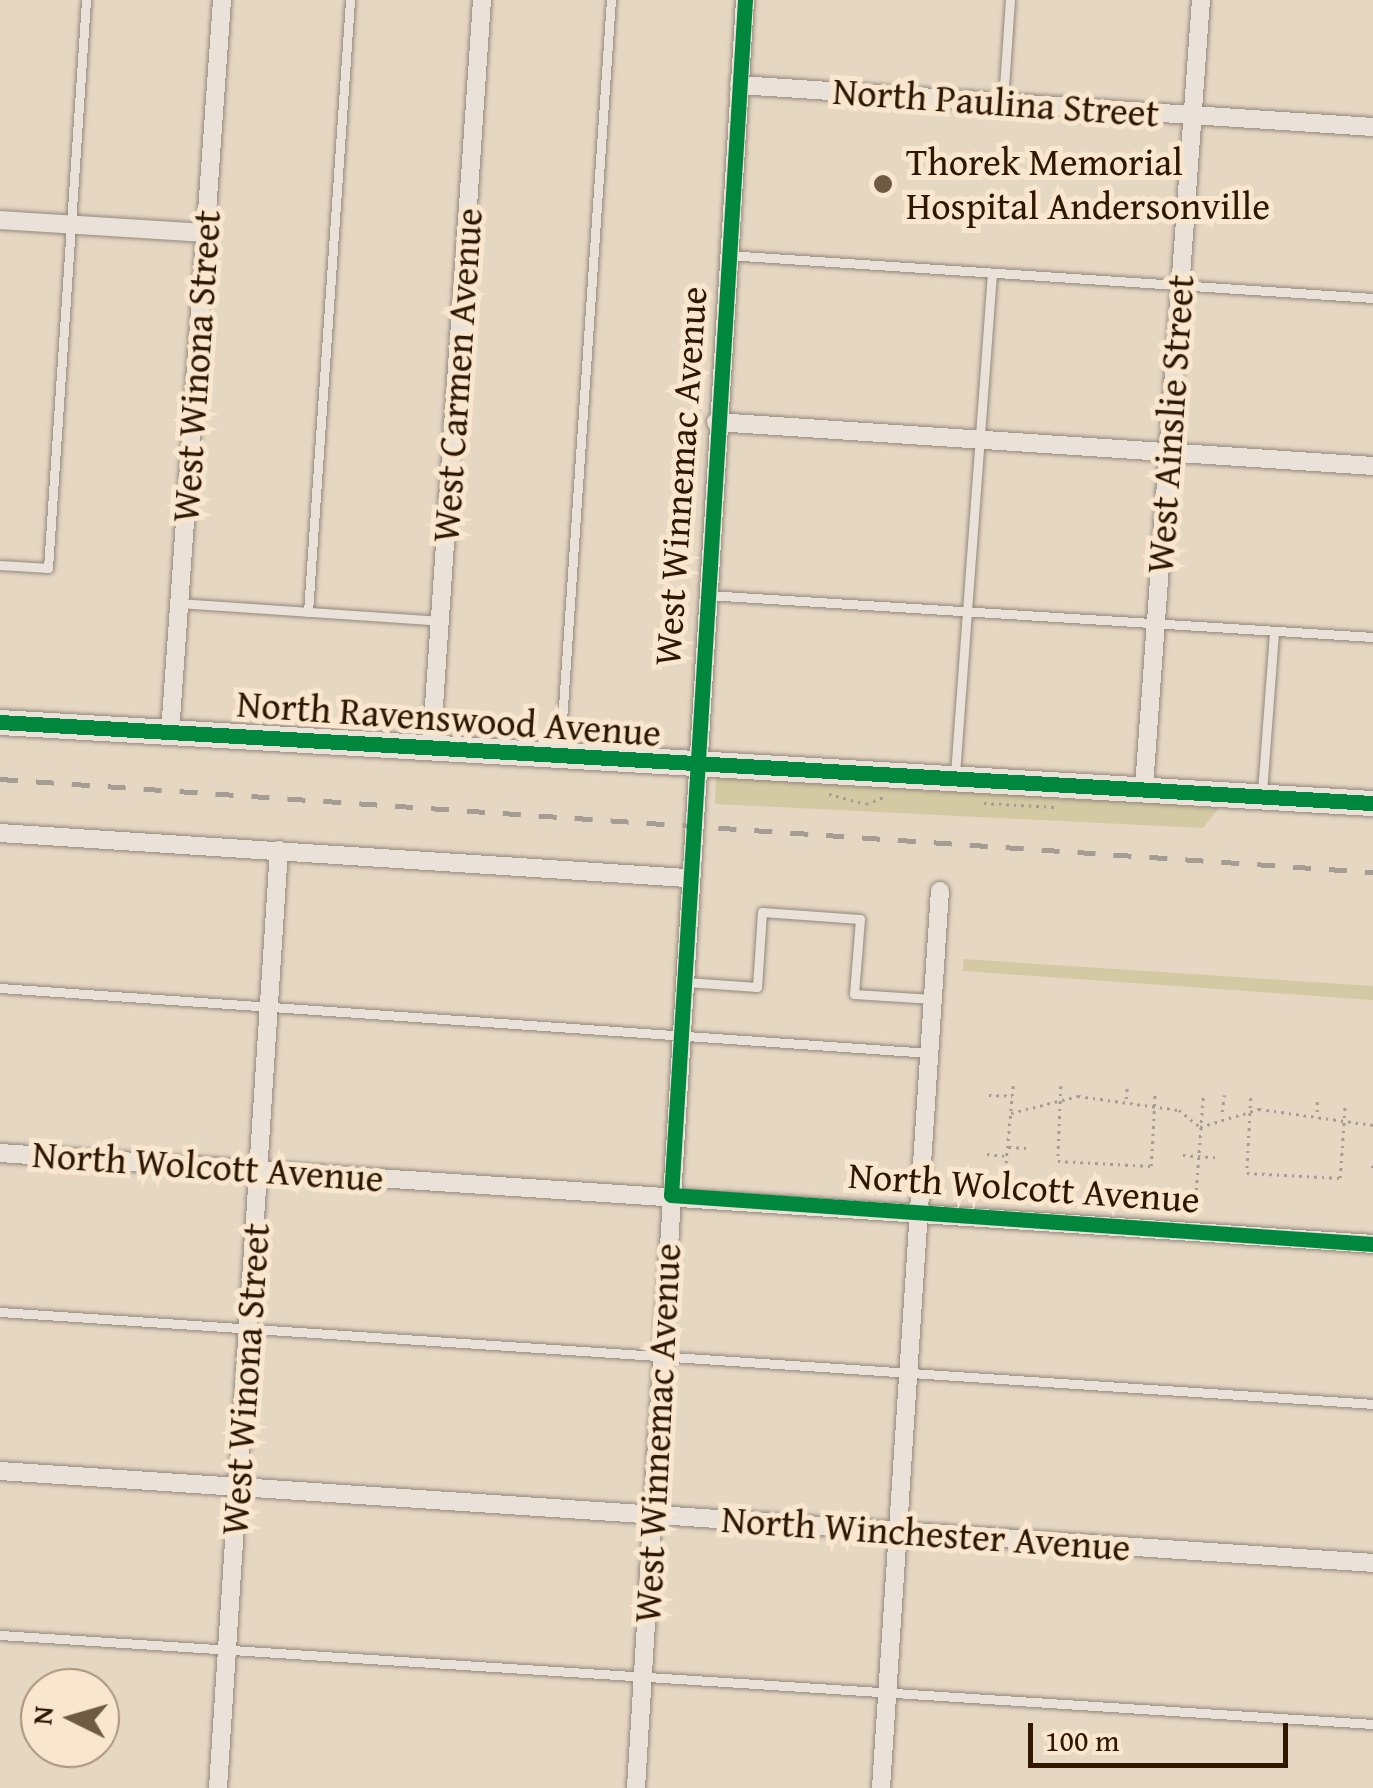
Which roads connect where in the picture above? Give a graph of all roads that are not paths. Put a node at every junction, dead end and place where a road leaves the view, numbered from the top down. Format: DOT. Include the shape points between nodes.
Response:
graph roads {
  1 [pos="86,0"];
  2 [pos="222,0"];
  3 [pos="350,0"];
  4 [pos="482,0"];
  5 [pos="610,0"];
  6 [pos="744,0"];
  7 [pos="1010,0"];
  8 [pos="1201,0"];
  9 [pos="739,85"];
  10 [pos="1003,102"];
  11 [pos="1193,115"];
  12 [pos="1373,127"];
  13 [pos="0,220"];
  14 [pos="71,224"];
  15 [pos="205,233"];
  16 [pos="728,255"];
  17 [pos="992,273"];
  18 [pos="1180,286"];
  19 [pos="1373,298"];
  20 [pos="716,422"];
  21 [pos="980,439"];
  22 [pos="1168,452"];
  23 [pos="1373,466"];
  24 [pos="0,564"];
  25 [pos="705,595"];
  26 [pos="179,603"];
  27 [pos="308,612"];
  28 [pos="967,612"];
  29 [pos="440,621"];
  30 [pos="1156,623"];
  31 [pos="1274,630"];
  32 [pos="1373,637"];
  33 [pos="0,722"];
  34 [pos="170,732"];
  35 [pos="431,750"];
  36 [pos="560,759"];
  37 [pos="694,764"];
  38 [pos="955,774"];
  39 [pos="1144,787"];
  40 [pos="1262,795"];
  41 [pos="1373,803"];
  42 [pos="0,833"];
  43 [pos="279,850"];
  44 [pos="688,878"];
  45 [pos="940,891"];
  46 [pos="682,982"];
  47 [pos="0,988"];
  48 [pos="933,999"];
  49 [pos="268,1008"];
  50 [pos="680,1038"];
  51 [pos="929,1052"];
  52 [pos="0,1153"];
  53 [pos="258,1168"];
  54 [pos="672,1196"];
  55 [pos="919,1212"];
  56 [pos="1373,1244"];
  57 [pos="0,1312"];
  58 [pos="248,1329"];
  59 [pos="662,1356"];
  60 [pos="908,1373"];
  61 [pos="1373,1404"];
  62 [pos="0,1471"];
  63 [pos="238,1487"];
  64 [pos="652,1515"];
  65 [pos="898,1531"];
  66 [pos="1373,1563"];
  67 [pos="0,1634"];
  68 [pos="227,1650"];
  69 [pos="642,1678"];
  70 [pos="887,1694"];
  71 [pos="1373,1724"];
  72 [pos="218,1788"];
  73 [pos="636,1788"];
  74 [pos="881,1788"];
  1 -- 14 [label="lane"];
  2 -- 15 [label="street, West Winona Street"];
  3 -- 27 [label="lane"];
  4 -- 29 [label="street, West Carmen Avenue"];
  5 -- 36 [label="lane"];
  6 -- 9 [label="street, West Winnemac Avenue"];
  7 -- 10 [label="lane"];
  8 -- 11 [label="street, West Ainslie Street"];
  9 -- 10 [label="street, North Paulina Street"];
  9 -- 16 [label="street, West Winnemac Avenue"];
  10 -- 11 [label="street, North Paulina Street"];
  11 -- 12 [label="street, North Paulina Street"];
  11 -- 18 [label="street, West Ainslie Street"];
  13 -- 14 [label="street"];
  14 -- 15 [label="street"];
  14 -- 24 [label="lane" via="48,568"];
  15 -- 26 [label="street, West Winona Street"];
  16 -- 17 [label="lane"];
  16 -- 20 [label="street, West Winnemac Avenue"];
  17 -- 18 [label="lane"];
  17 -- 21 [label="lane"];
  18 -- 19 [label="lane"];
  18 -- 22 [label="street, West Ainslie Street"];
  20 -- 21 [label="street"];
  20 -- 25 [label="street, West Winnemac Avenue"];
  21 -- 22 [label="street"];
  21 -- 28 [label="lane"];
  22 -- 23 [label="street"];
  22 -- 30 [label="street, West Ainslie Street"];
  25 -- 28 [label="lane"];
  25 -- 37 [label="street, West Winnemac Avenue"];
  26 -- 27 [label="lane"];
  26 -- 34 [label="street, West Winona Street"];
  27 -- 29 [label="lane"];
  28 -- 30 [label="lane"];
  28 -- 38 [label="lane"];
  29 -- 35 [label="street, West Carmen Avenue"];
  30 -- 31 [label="lane"];
  30 -- 39 [label="street, West Ainslie Street"];
  31 -- 32 [label="lane"];
  31 -- 40 [label="lane"];
  33 -- 34 [label="street, North Ravenswood Avenue"];
  34 -- 35 [label="street, North Ravenswood Avenue"];
  35 -- 36 [label="street, North Ravenswood Avenue"];
  36 -- 37 [label="street, North Ravenswood Avenue"];
  37 -- 38 [label="street, North Ravenswood Avenue"];
  37 -- 44 [label="street, West Winnemac Avenue"];
  38 -- 39 [label="street, North Ravenswood Avenue"];
  39 -- 40 [label="street, North Ravenswood Avenue"];
  40 -- 41 [label="street, North Ravenswood Avenue"];
  42 -- 43 [label="street"];
  43 -- 44 [label="street"];
  43 -- 49 [label="street, West Winona Street"];
  44 -- 46 [label="street, West Winnemac Avenue"];
  45 -- 48 [label="street"];
  46 -- 48 [label="lane" via="757,987 762,912 860,919 854,994"];
  46 -- 50 [label="street, West Winnemac Avenue"];
  47 -- 49 [label="lane"];
  48 -- 51 [label="street"];
  49 -- 50 [label="lane"];
  49 -- 53 [label="street, West Winona Street"];
  50 -- 51 [label="lane"];
  50 -- 54 [label="street, West Winnemac Avenue"];
  51 -- 55 [label="street"];
  52 -- 53 [label="street, North Wolcott Avenue"];
  53 -- 54 [label="street, North Wolcott Avenue"];
  53 -- 58 [label="street, West Winona Street"];
  54 -- 55 [label="street, North Wolcott Avenue"];
  54 -- 59 [label="street, West Winnemac Avenue"];
  55 -- 56 [label="street, North Wolcott Avenue"];
  55 -- 60 [label="street"];
  57 -- 58 [label="lane"];
  58 -- 59 [label="lane"];
  58 -- 63 [label="street, West Winona Street"];
  59 -- 60 [label="lane"];
  59 -- 64 [label="street, West Winnemac Avenue"];
  60 -- 61 [label="lane"];
  60 -- 65 [label="street"];
  62 -- 63 [label="street, North Winchester Avenue"];
  63 -- 64 [label="street, North Winchester Avenue"];
  63 -- 68 [label="street, West Winona Street"];
  64 -- 65 [label="street, North Winchester Avenue"];
  64 -- 69 [label="street, West Winnemac Avenue"];
  65 -- 66 [label="street, North Winchester Avenue"];
  65 -- 70 [label="street"];
  67 -- 68 [label="lane"];
  68 -- 69 [label="lane"];
  68 -- 72 [label="street, West Winona Street"];
  69 -- 70 [label="lane"];
  69 -- 73 [label="street, West Winnemac Avenue"];
  70 -- 71 [label="lane"];
  70 -- 74 [label="street"];
}
